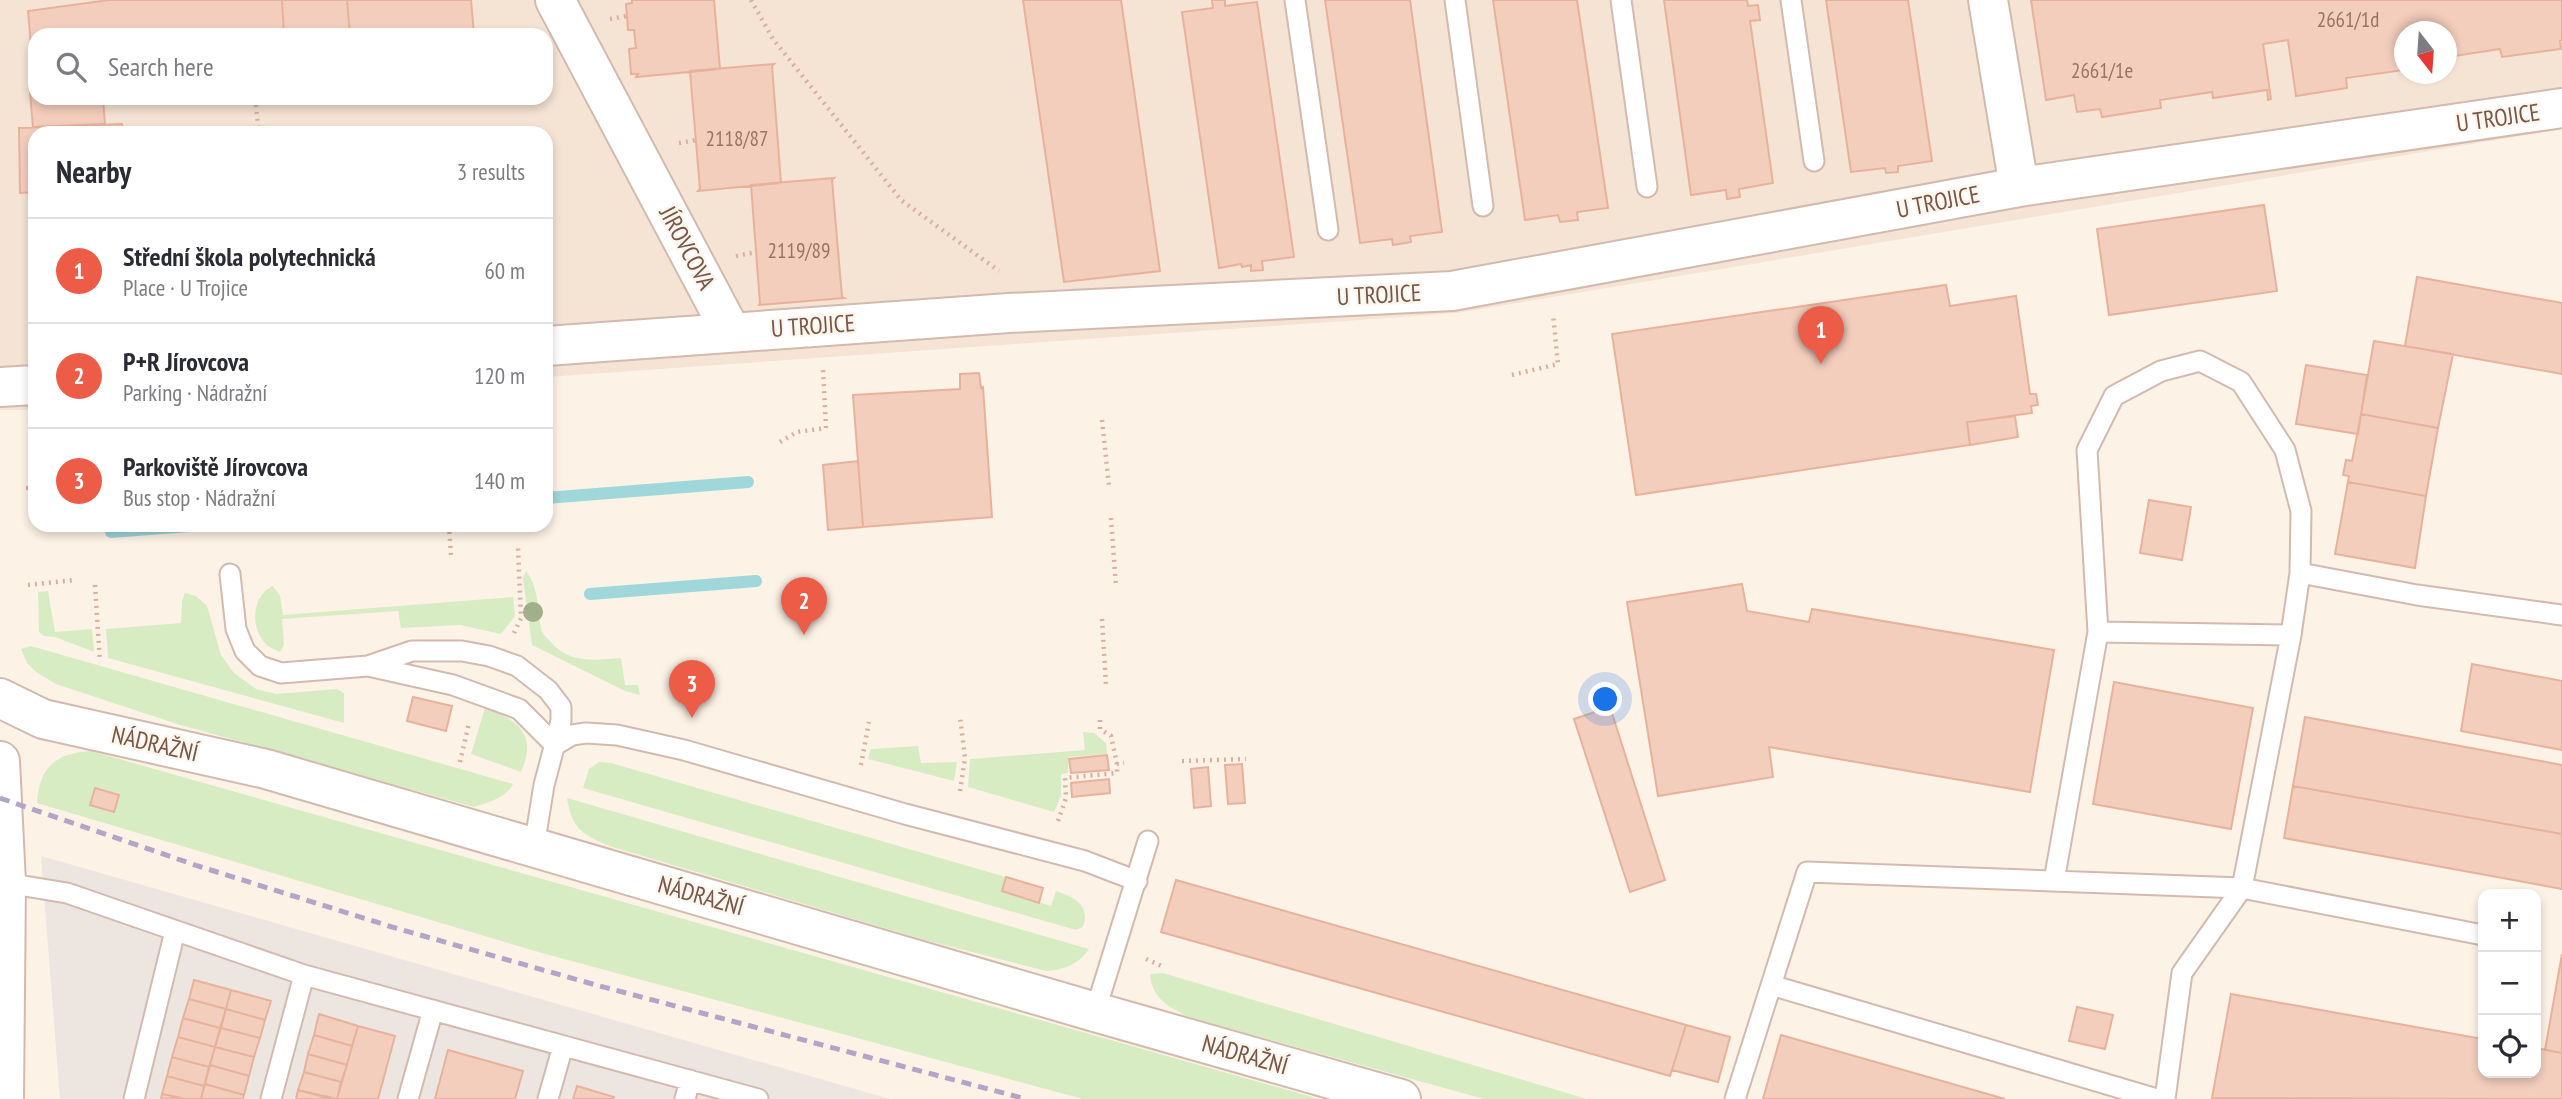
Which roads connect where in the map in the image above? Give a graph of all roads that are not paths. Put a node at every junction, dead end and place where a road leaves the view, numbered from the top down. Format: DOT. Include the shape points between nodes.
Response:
graph roads {
  1 [pos="555,0"];
  2 [pos="1294,0"];
  3 [pos="1455,0"];
  4 [pos="1621,0"];
  5 [pos="1791,0"];
  6 [pos="1988,0"];
  7 [pos="2562,108"];
  8 [pos="1814,161"];
  9 [pos="1647,187"];
  10 [pos="2019,187"];
  11 [pos="1483,206"];
  12 [pos="1328,230"];
  13 [pos="731,332"];
  14 [pos="553,345"];
  15 [pos="28,385"];
  16 [pos="0,387"];
  17 [pos="230,573"];
  18 [pos="2300,573"];
  19 [pos="2562,615"];
  20 [pos="2098,632"];
  21 [pos="2291,635"];
  22 [pos="368,666"];
  23 [pos="0,698"];
  24 [pos="555,745"];
  25 [pos="0,761"];
  26 [pos="1148,841"];
  27 [pos="534,847"];
  28 [pos="1138,881"];
  29 [pos="2054,881"];
  30 [pos="6,883"];
  31 [pos="2242,888"];
  32 [pos="175,931"];
  33 [pos="2478,935"];
  34 [pos="304,975"];
  35 [pos="1771,985"];
  36 [pos="433,1010"];
  37 [pos="1095,1012"];
  38 [pos="563,1046"];
  39 [pos="687,1090"];
  40 [pos="4,1099"];
  41 [pos="134,1099"];
  42 [pos="271,1099"];
  43 [pos="408,1099"];
  44 [pos="548,1099"];
  45 [pos="758,1099"];
  46 [pos="1401,1099"];
  47 [pos="1735,1099"];
  48 [pos="2157,1099"];
  49 [pos="2165,1099"];
  1 -- 13 [label="street, JÍROVCOVA"];
  2 -- 12 [label="lane"];
  3 -- 11 [label="lane"];
  4 -- 9 [label="lane"];
  5 -- 8 [label="lane"];
  6 -- 10 [label="street"];
  7 -- 10 [label="street, U TROJICE"];
  10 -- 13 [label="street, U TROJICE" via="1452,291 1054,310"];
  13 -- 14 [label="street"];
  15 -- 16 [label="street"];
  17 -- 22 [label="lane" via="236,629 245,650 260,666 281,673"];
  18 -- 19 [label="lane"];
  18 -- 20 [label="lane" via="2301,511 2285,450 2241,382 2200,361 2161,371 2114,396 2087,450"];
  18 -- 21 [label="lane"];
  20 -- 21 [label="lane"];
  20 -- 29 [label="lane"];
  21 -- 31 [label="lane"];
  22 -- 24 [label="lane" via="453,685 519,709"];
  22 -- 24 [label="lane" via="412,651 463,651 517,666 548,690 561,707"];
  23 -- 27 [label="street, NÁDRAŽNÍ" via="43,719 266,769"];
  24 -- 27 [label="lane"];
  24 -- 28 [label="lane" via="586,733 617,734 1085,862"];
  25 -- 30 [label="street"];
  26 -- 28 [label="lane"];
  27 -- 37 [label="street, NÁDRAŽNÍ"];
  28 -- 37 [label="lane"];
  29 -- 31 [label="lane"];
  29 -- 35 [label="lane" via="1807,872"];
  30 -- 32 [label="lane" via="67,893"];
  30 -- 40 [label="street"];
  31 -- 33 [label="lane"];
  31 -- 49 [label="lane" via="2182,973"];
  32 -- 34 [label="lane"];
  32 -- 41 [label="lane"];
  34 -- 36 [label="lane"];
  34 -- 42 [label="lane"];
  35 -- 47 [label="lane"];
  35 -- 48 [label="lane"];
  36 -- 38 [label="lane"];
  36 -- 43 [label="lane"];
  37 -- 46 [label="street, NÁDRAŽNÍ"];
  38 -- 39 [label="lane"];
  38 -- 44 [label="lane"];
  39 -- 45 [label="lane"];
}
